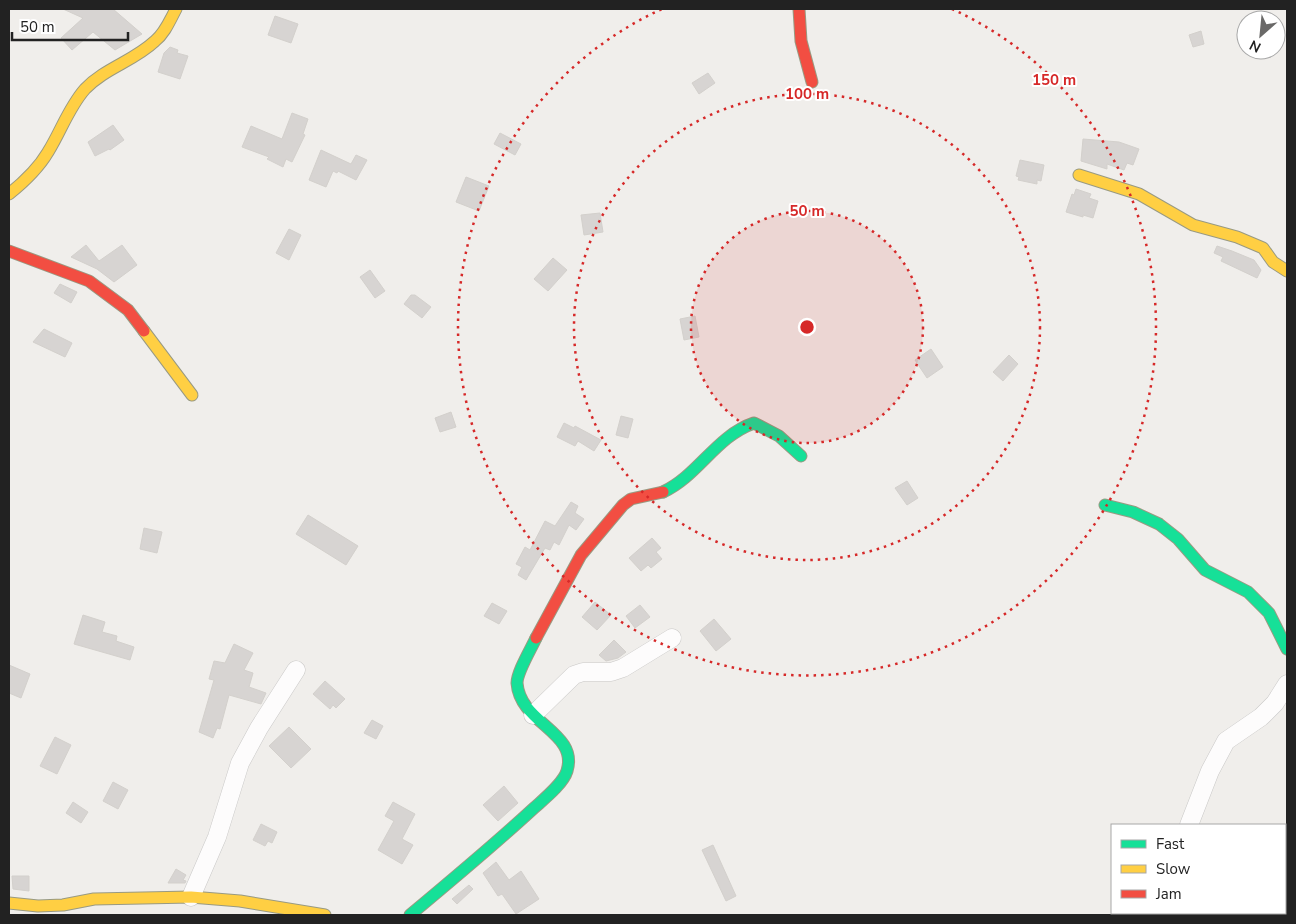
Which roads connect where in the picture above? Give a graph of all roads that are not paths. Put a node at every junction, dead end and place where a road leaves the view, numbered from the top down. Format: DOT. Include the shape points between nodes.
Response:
graph roads {
  1 [pos="176,9"];
  2 [pos="799,9"];
  3 [pos="812,82"];
  4 [pos="1078,175"];
  5 [pos="9,194"];
  6 [pos="9,251"];
  7 [pos="1287,271"];
  8 [pos="192,395"];
  9 [pos="801,456"];
  10 [pos="1105,505"];
  11 [pos="672,638"];
  12 [pos="1287,649"];
  13 [pos="296,670"];
  14 [pos="1287,684"];
  15 [pos="533,715"];
  16 [pos="1189,824"];
  17 [pos="191,897"];
  18 [pos="9,903"];
  19 [pos="325,915"];
  20 [pos="410,915"];
  1 -- 5 [label="street" via="155,42 93,82 78,97 42,162"];
  2 -- 3 [label="street" via="801,41"];
  4 -- 7 [label="street" via="1139,194 1193,225 1237,236 1262,248 1272,262"];
  6 -- 8 [label="street" via="89,281 128,310"];
  9 -- 15 [label="street" via="784,438 754,423 740,428 720,444 676,486 631,499 623,505 581,555 522,667 518,682 521,699"];
  10 -- 12 [label="street" via="1126,508 1152,520 1173,534 1204,569 1255,596 1276,623"];
  11 -- 15 [label="street" via="623,668 574,676"];
  13 -- 17 [label="street" via="240,763 217,837"];
  14 -- 16 [label="street" via="1261,718 1226,741 1210,770"];
  15 -- 20 [label="street" via="564,744 568,772 494,845"];
  17 -- 18 [label="street" via="94,899 38,906"];
  17 -- 19 [label="street" via="270,905"];
}
